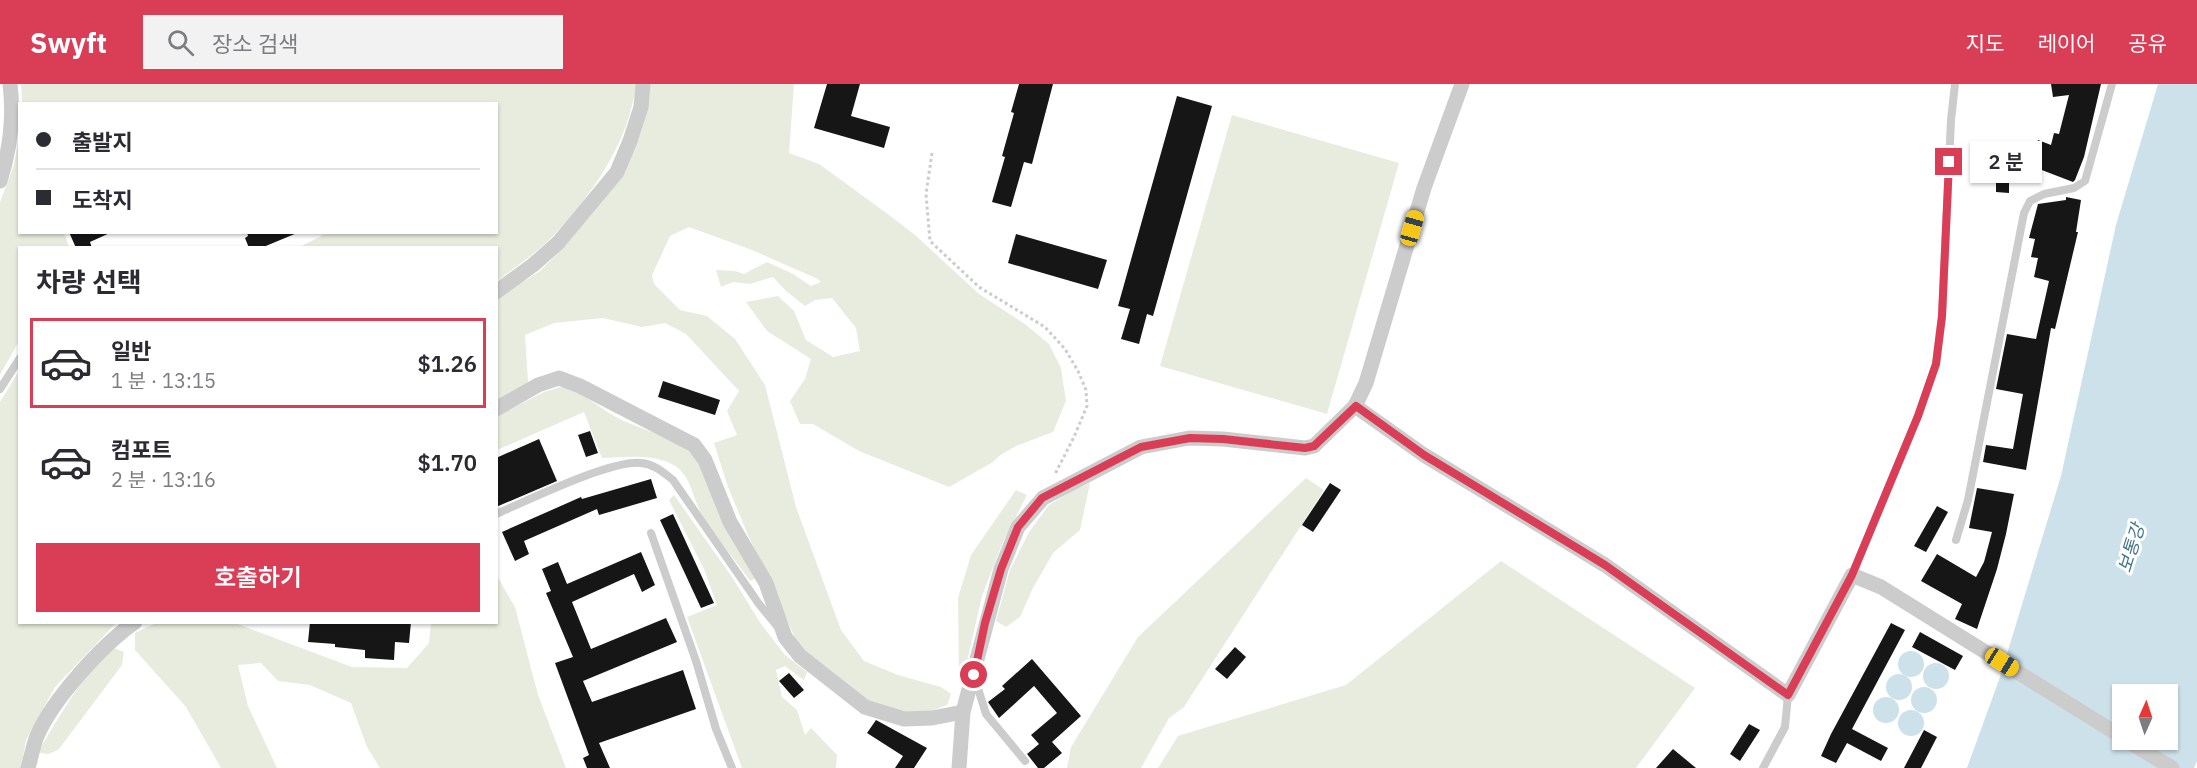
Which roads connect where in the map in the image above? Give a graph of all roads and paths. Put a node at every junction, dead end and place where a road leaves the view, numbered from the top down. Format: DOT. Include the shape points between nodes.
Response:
graph roads {
  1 [pos="10,84"];
  2 [pos="643,84"];
  3 [pos="1462,84"];
  4 [pos="1954,84"];
  5 [pos="2112,84"];
  6 [pos="932,153"];
  7 [pos="0,181"];
  8 [pos="498,291"];
  9 [pos="18,361"];
  10 [pos="0,389"];
  11 [pos="1356,406"];
  12 [pos="498,409"];
  13 [pos="1042,498"];
  14 [pos="498,513"];
  15 [pos="651,533"];
  16 [pos="1956,540"];
  17 [pos="1852,575"];
  18 [pos="132,624"];
  19 [pos="785,637"];
  20 [pos="974,675"];
  21 [pos="1788,695"];
  22 [pos="963,712"];
  23 [pos="2112,731"];
  24 [pos="2143,750"];
  25 [pos="1025,761"];
  26 [pos="33,767"];
  27 [pos="732,768"];
  28 [pos="959,768"];
  29 [pos="1763,768"];
  30 [pos="2172,768"];
  1 -- 7 [label="street" via="12,115"];
  2 -- 8 [label="street" via="641,107 617,172 558,243"];
  3 -- 11 [label="street" via="1424,188"];
  4 -- 17 [label="lane" via="1936,364"];
  5 -- 16 [label="lane" via="2085,181 2030,201 2024,213 1968,500"];
  6 -- 13 [label="path" via="926,194 930,241 979,286 1045,327 1065,349 1086,390 1087,406"];
  9 -- 10 [label="lane"];
  11 -- 13 [label="street" via="1314,446 1190,438 1141,447"];
  11 -- 21 [label="street" via="1424,455 1605,565"];
  12 -- 19 [label="street" via="538,385 559,378 694,445 705,460 730,522 766,583"];
  13 -- 20 [label="street" via="1018,527 1001,569"];
  14 -- 19 [label="lane" via="626,463 657,467 673,480"];
  15 -- 27 [label="lane"];
  17 -- 21 [label="street"];
  17 -- 23 [label="street" via="1881,587"];
  18 -- 26 [label="street" via="96,656 58,701 38,735"];
  19 -- 22 [label="street" via="800,656 865,707 904,719"];
  20 -- 22 [label="street"];
  20 -- 25 [label="lane" via="986,714"];
  21 -- 29 [label="lane" via="1785,727"];
  22 -- 28 [label="street"];
  24 -- 30 [label="street"];
}
